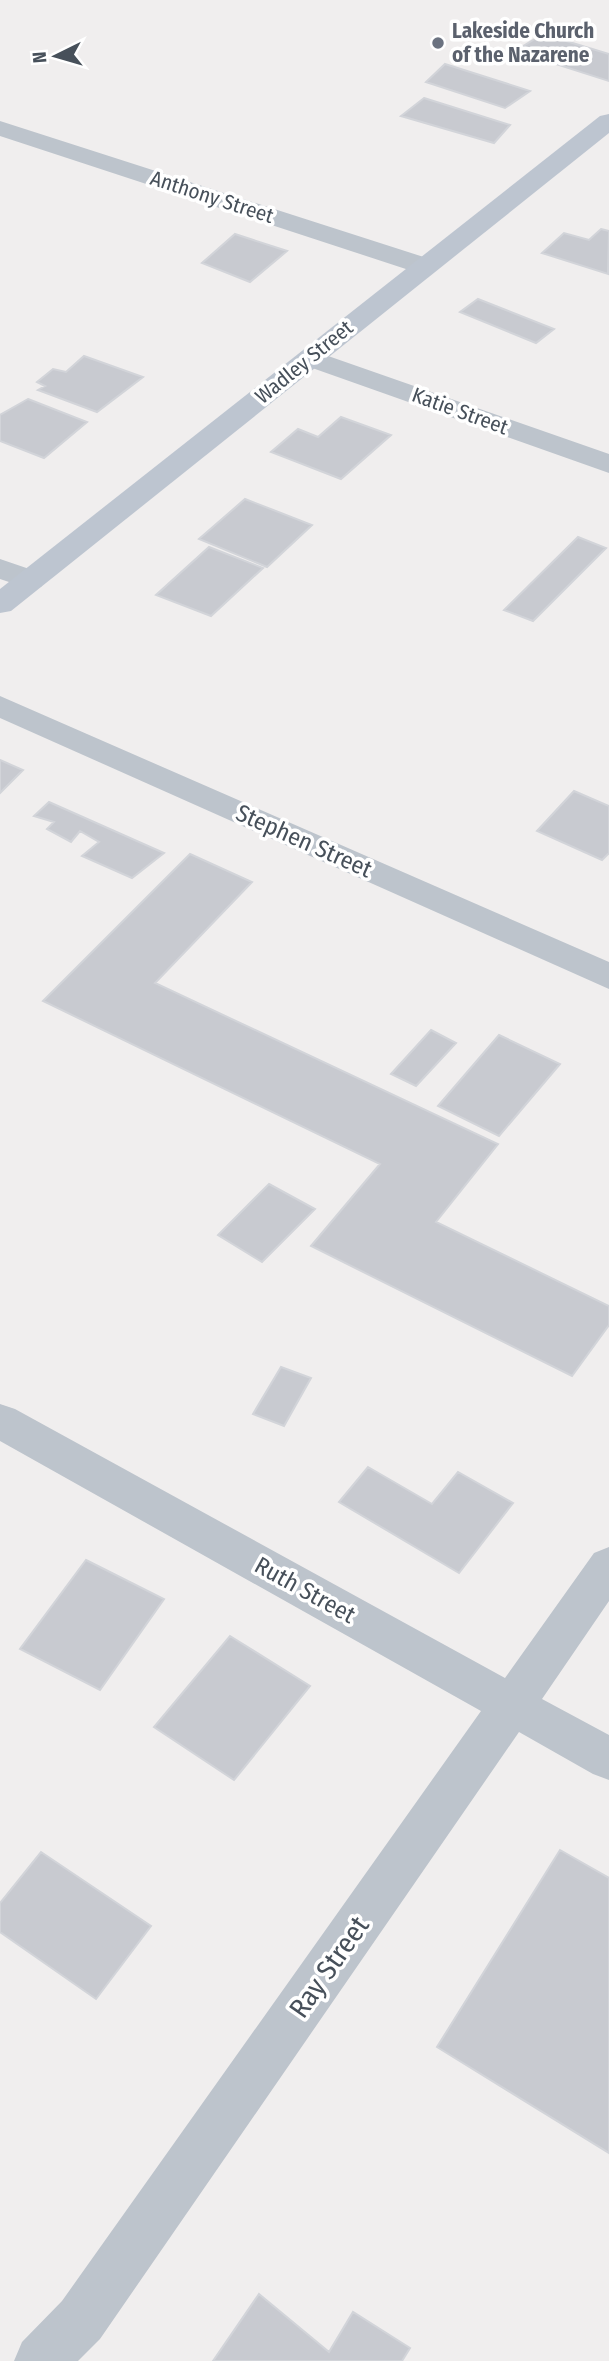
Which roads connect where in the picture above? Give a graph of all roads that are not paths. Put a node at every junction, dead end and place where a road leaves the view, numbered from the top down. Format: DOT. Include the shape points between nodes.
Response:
graph roads {
  1 [pos="605,127"];
  2 [pos="0,128"];
  3 [pos="424,266"];
  4 [pos="311,358"];
  5 [pos="609,464"];
  6 [pos="0,568"];
  7 [pos="30,580"];
  8 [pos="0,604"];
  9 [pos="0,706"];
  10 [pos="609,976"];
  11 [pos="0,1421"];
  12 [pos="609,1566"];
  13 [pos="512,1705"];
  14 [pos="609,1759"];
  15 [pos="41,2361"];
  1 -- 3 [label="street, Wadley Street"];
  2 -- 3 [label="street, Anthony Street"];
  3 -- 4 [label="street, Wadley Street"];
  4 -- 5 [label="street, Katie Street"];
  4 -- 7 [label="street, Wadley Street"];
  6 -- 7 [label="street"];
  7 -- 8 [label="street, Wadley Street"];
  9 -- 10 [label="street, Stephen Street"];
  11 -- 13 [label="street, Ruth Street"];
  12 -- 13 [label="street, Ray Street"];
  13 -- 14 [label="street, Ruth Street"];
  13 -- 15 [label="street, Ray Street" via="82,2320"];
}
